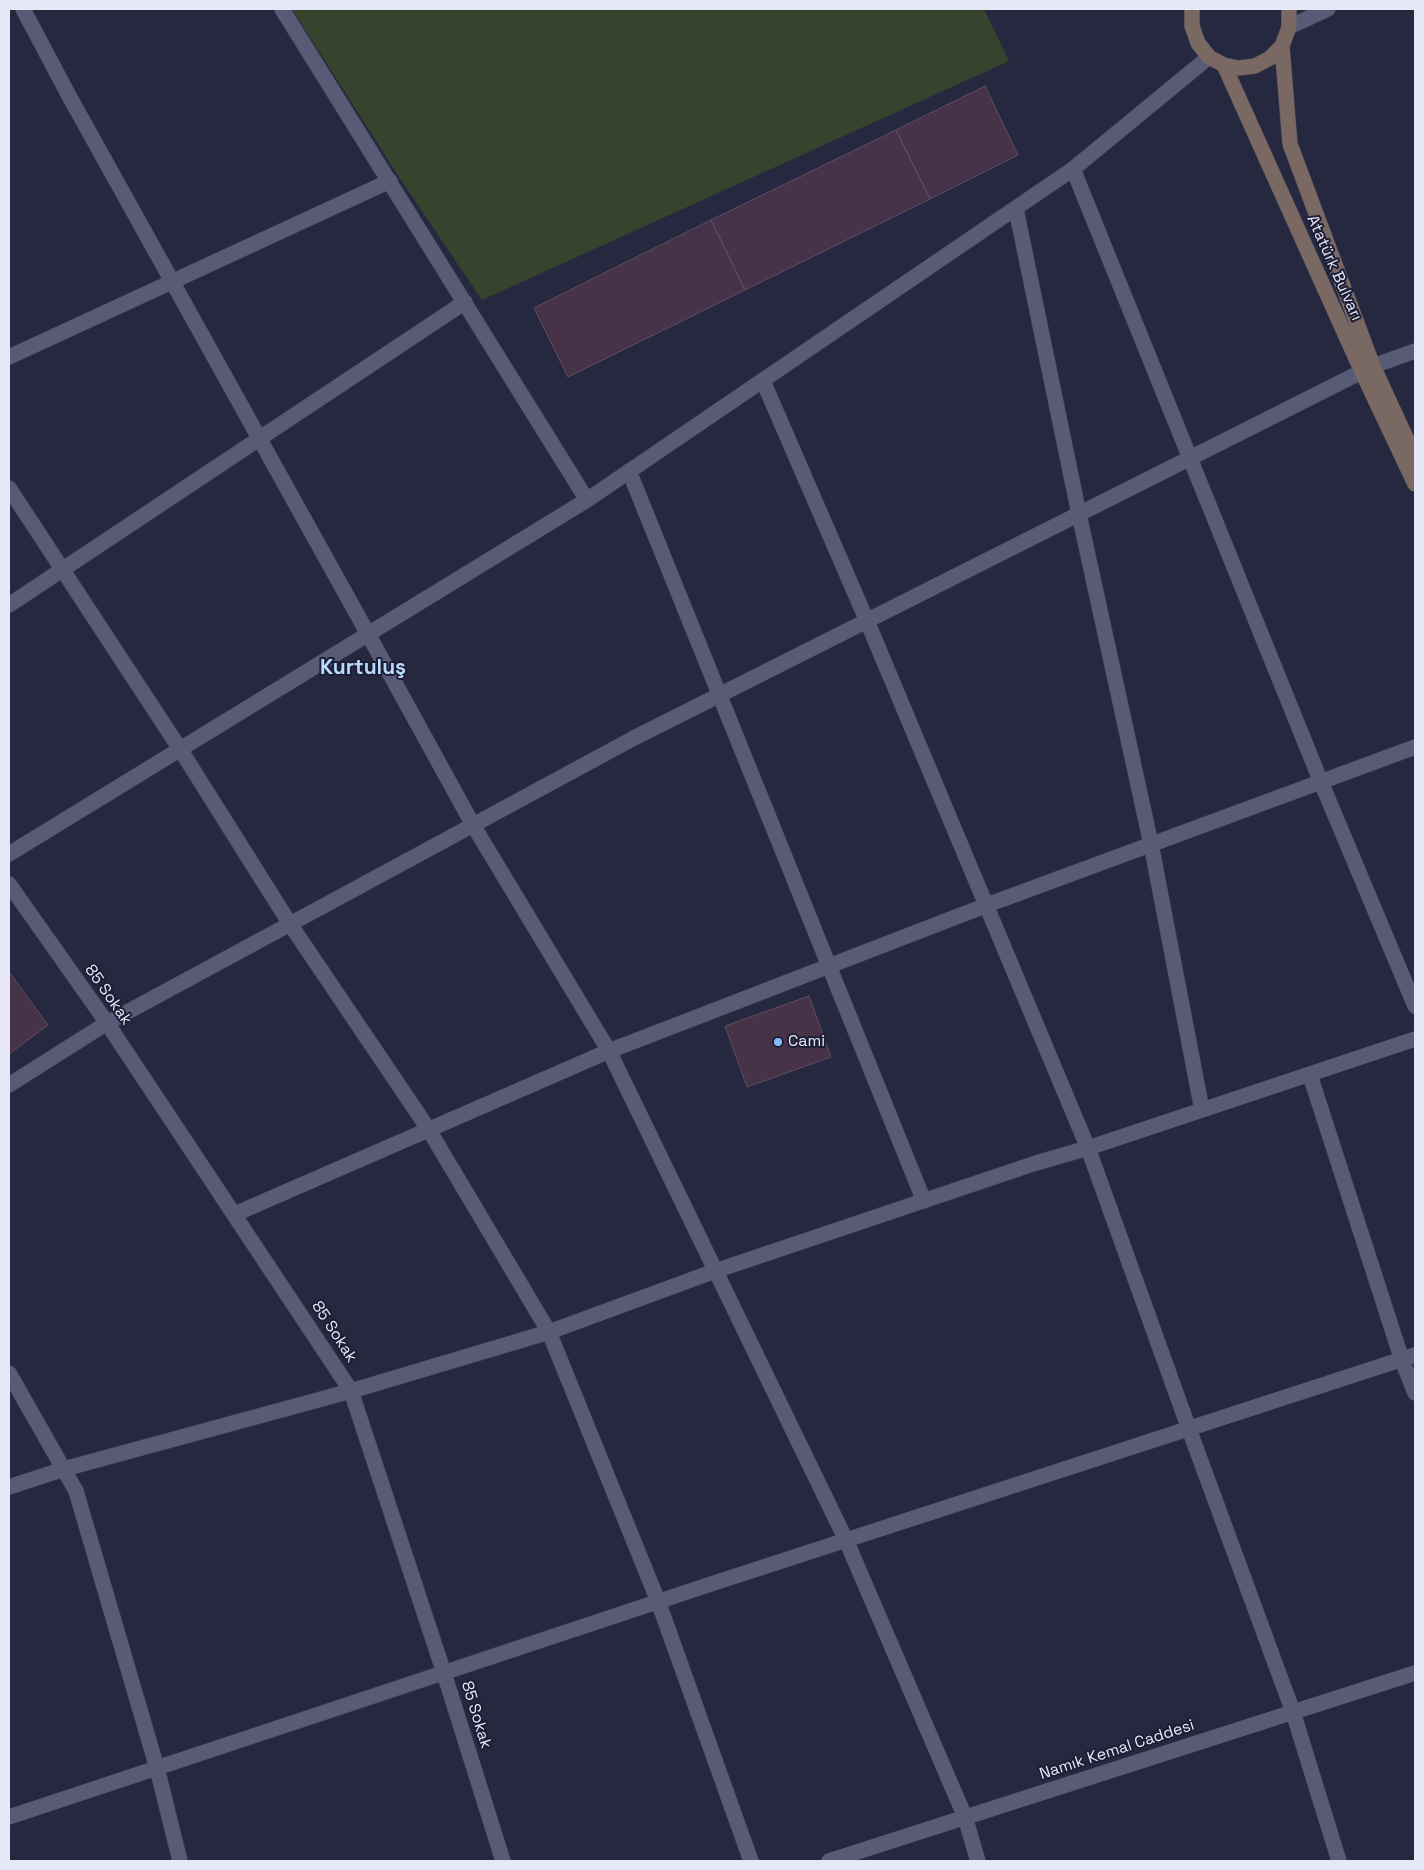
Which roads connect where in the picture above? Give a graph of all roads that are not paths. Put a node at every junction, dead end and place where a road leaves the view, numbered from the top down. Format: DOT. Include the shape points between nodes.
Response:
graph roads {
  1 [pos="23,9"];
  2 [pos="282,9"];
  3 [pos="1192,9"];
  4 [pos="1289,9"];
  5 [pos="1328,9"];
  6 [pos="1289,27"];
  7 [pos="1282,46"];
  8 [pos="1209,56"];
  9 [pos="1224,65"];
  10 [pos="1073,169"];
  11 [pos="390,181"];
  12 [pos="1016,209"];
  13 [pos="173,282"];
  14 [pos="465,302"];
  15 [pos="1415,351"];
  16 [pos="9,357"];
  17 [pos="1367,369"];
  18 [pos="762,381"];
  19 [pos="260,439"];
  20 [pos="1415,457"];
  21 [pos="1189,459"];
  22 [pos="629,471"];
  23 [pos="1415,484"];
  24 [pos="9,488"];
  25 [pos="587,500"];
  26 [pos="1079,514"];
  27 [pos="62,570"];
  28 [pos="9,605"];
  29 [pos="867,621"];
  30 [pos="368,634"];
  31 [pos="720,695"];
  32 [pos="1415,747"];
  33 [pos="180,749"];
  34 [pos="1320,782"];
  35 [pos="473,826"];
  36 [pos="1151,844"];
  37 [pos="9,854"];
  38 [pos="9,884"];
  39 [pos="987,904"];
  40 [pos="290,924"];
  41 [pos="829,966"];
  42 [pos="1415,1006"];
  43 [pos="107,1023"];
  44 [pos="1415,1039"];
  45 [pos="609,1051"];
  46 [pos="1310,1075"];
  47 [pos="9,1085"];
  48 [pos="1202,1110"];
  49 [pos="429,1130"];
  50 [pos="1088,1148"];
  51 [pos="924,1201"];
  52 [pos="235,1214"];
  53 [pos="716,1271"];
  54 [pos="549,1332"];
  55 [pos="1409,1358"];
  56 [pos="9,1373"];
  57 [pos="351,1391"];
  58 [pos="1415,1393"];
  59 [pos="1189,1429"];
  60 [pos="64,1469"];
  61 [pos="9,1487"];
  62 [pos="846,1540"];
  63 [pos="658,1601"];
  64 [pos="444,1673"];
  65 [pos="1415,1673"];
  66 [pos="1294,1712"];
  67 [pos="157,1768"];
  68 [pos="9,1817"];
  69 [pos="965,1817"];
  70 [pos="180,1861"];
  71 [pos="504,1861"];
  72 [pos="751,1861"];
  73 [pos="829,1861"];
  74 [pos="978,1861"];
  75 [pos="1339,1861"];
  1 -- 13 [label="street"];
  2 -- 11 [label="street"];
  3 -- 8 [label="main road" via="1192,26 1198,43"];
  4 -- 6 [label="main road"];
  5 -- 6 [label="street"];
  6 -- 7 [label="main road"];
  7 -- 9 [label="main road" via="1255,66 1238,68"];
  7 -- 17 [label="main road, Atatürk Bulvarı" via="1290,144"];
  8 -- 9 [label="main road"];
  8 -- 10 [label="street"];
  9 -- 17 [label="main road, Atatürk Bulvarı"];
  10 -- 12 [label="street"];
  10 -- 21 [label="street"];
  11 -- 13 [label="street"];
  11 -- 14 [label="street"];
  12 -- 18 [label="street"];
  12 -- 26 [label="street"];
  13 -- 16 [label="street"];
  13 -- 19 [label="street"];
  14 -- 19 [label="street"];
  14 -- 25 [label="street"];
  15 -- 17 [label="street"];
  17 -- 20 [label="main road, Atatürk Bulvarı"];
  17 -- 21 [label="street"];
  17 -- 23 [label="main road, Atatürk Bulvarı"];
  18 -- 22 [label="street"];
  18 -- 29 [label="street"];
  19 -- 27 [label="street"];
  19 -- 30 [label="street"];
  21 -- 26 [label="street"];
  21 -- 34 [label="street"];
  22 -- 25 [label="street"];
  22 -- 31 [label="street"];
  24 -- 27 [label="street"];
  25 -- 30 [label="street"];
  26 -- 29 [label="street"];
  26 -- 36 [label="street"];
  27 -- 28 [label="street"];
  27 -- 33 [label="street"];
  29 -- 31 [label="street"];
  29 -- 39 [label="street"];
  30 -- 33 [label="street"];
  30 -- 35 [label="street"];
  31 -- 35 [label="street"];
  31 -- 41 [label="street"];
  32 -- 34 [label="street"];
  33 -- 37 [label="street"];
  33 -- 40 [label="street"];
  34 -- 36 [label="street"];
  34 -- 42 [label="street"];
  35 -- 40 [label="street"];
  35 -- 45 [label="street"];
  36 -- 39 [label="street"];
  36 -- 48 [label="street"];
  38 -- 43 [label="street, 85 Sokak"];
  39 -- 41 [label="street"];
  39 -- 50 [label="street"];
  40 -- 43 [label="street"];
  40 -- 49 [label="street"];
  41 -- 45 [label="street"];
  41 -- 51 [label="street"];
  43 -- 47 [label="street"];
  43 -- 52 [label="street, 85 Sokak"];
  44 -- 46 [label="street"];
  45 -- 49 [label="street"];
  45 -- 53 [label="street"];
  46 -- 48 [label="street"];
  46 -- 55 [label="street"];
  48 -- 50 [label="street"];
  49 -- 52 [label="street"];
  49 -- 54 [label="street"];
  50 -- 51 [label="street"];
  50 -- 59 [label="street"];
  51 -- 53 [label="street"];
  52 -- 57 [label="street, 85 Sokak"];
  53 -- 54 [label="street"];
  53 -- 62 [label="street"];
  54 -- 57 [label="street"];
  54 -- 63 [label="street"];
  55 -- 58 [label="street"];
  55 -- 59 [label="street"];
  56 -- 60 [label="street"];
  57 -- 60 [label="street"];
  57 -- 64 [label="street, 85 Sokak"];
  59 -- 62 [label="street"];
  59 -- 66 [label="street"];
  60 -- 61 [label="street"];
  60 -- 67 [label="street" via="76,1491"];
  62 -- 63 [label="street"];
  62 -- 69 [label="street"];
  63 -- 64 [label="street"];
  63 -- 72 [label="street"];
  64 -- 67 [label="street"];
  64 -- 71 [label="street, 85 Sokak"];
  65 -- 66 [label="street, Namık Kemal Caddesi"];
  66 -- 69 [label="street, Namık Kemal Caddesi"];
  66 -- 75 [label="street"];
  67 -- 68 [label="street"];
  67 -- 70 [label="street"];
  69 -- 73 [label="street, Namık Kemal Caddesi"];
  69 -- 74 [label="street"];
}
